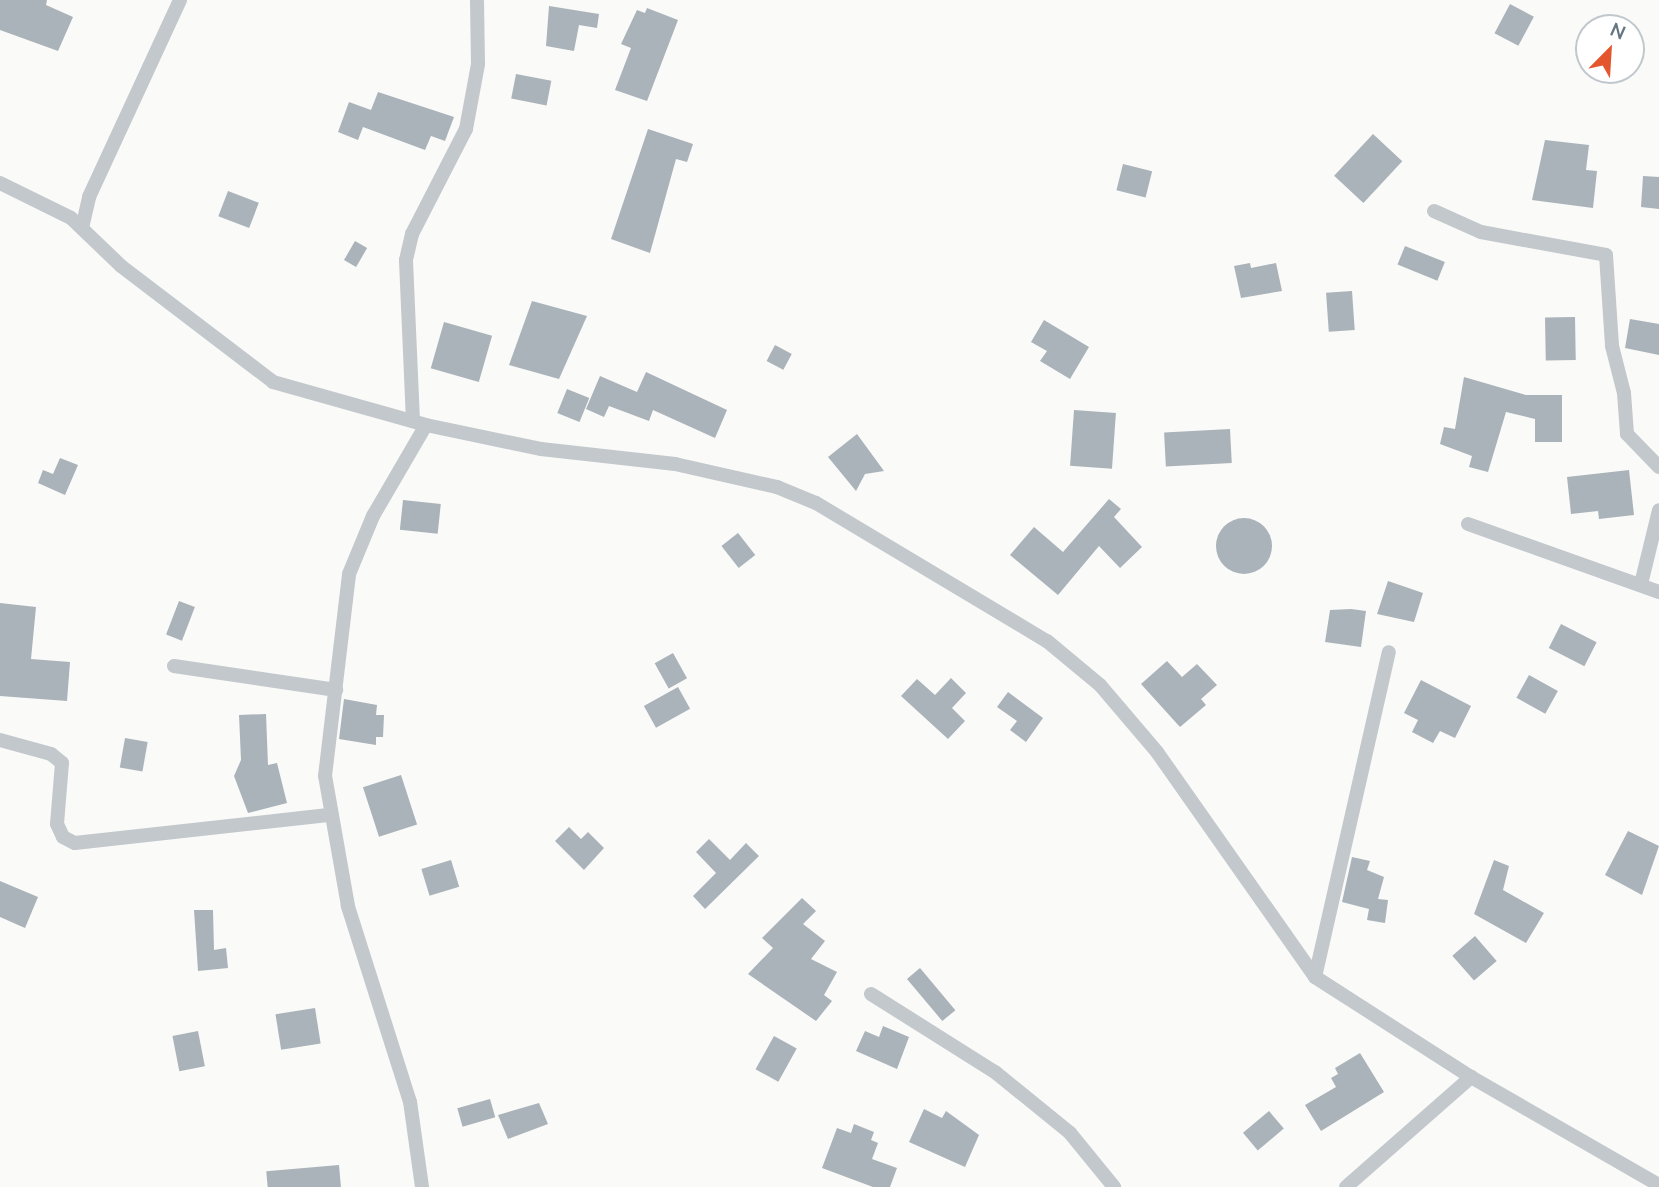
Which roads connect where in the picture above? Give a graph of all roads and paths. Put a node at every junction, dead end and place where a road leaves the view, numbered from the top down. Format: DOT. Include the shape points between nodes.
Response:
graph roads {
  1 [pos="180,0"];
  2 [pos="477,0"];
  3 [pos="0,183"];
  4 [pos="1434,211"];
  5 [pos="82,228"];
  6 [pos="419,423"];
  7 [pos="1659,467"];
  8 [pos="1659,510"];
  9 [pos="1468,524"];
  10 [pos="1641,584"];
  11 [pos="1659,592"];
  12 [pos="1389,652"];
  13 [pos="174,666"];
  14 [pos="336,690"];
  15 [pos="0,740"];
  16 [pos="330,814"];
  17 [pos="1315,977"];
  18 [pos="871,994"];
  19 [pos="1471,1077"];
  20 [pos="1659,1185"];
  21 [pos="422,1187"];
  22 [pos="1114,1187"];
  23 [pos="1346,1187"];
  1 -- 5 [label="street" via="89,198"];
  2 -- 6 [label="street" via="478,65 466,129 412,234 406,260"];
  3 -- 5 [label="street"];
  4 -- 7 [label="street" via="1481,232 1606,255 1612,346 1624,393 1627,434"];
  5 -- 6 [label="street" via="121,266 273,382"];
  6 -- 14 [label="street" via="349,574"];
  6 -- 17 [label="street" via="541,449 732,474 777,487 816,503 1047,642 1100,685 1157,752"];
  8 -- 10 [label="street"];
  9 -- 10 [label="street"];
  10 -- 11 [label="street"];
  12 -- 17 [label="street"];
  13 -- 14 [label="street"];
  14 -- 16 [label="street" via="325,776"];
  15 -- 16 [label="street" via="51,754 62,763 57,824 63,837 75,843"];
  16 -- 21 [label="street" via="348,906 410,1102"];
  17 -- 19 [label="street"];
  18 -- 22 [label="street" via="995,1072 1070,1133"];
  19 -- 20 [label="street"];
  19 -- 23 [label="street"];
}
